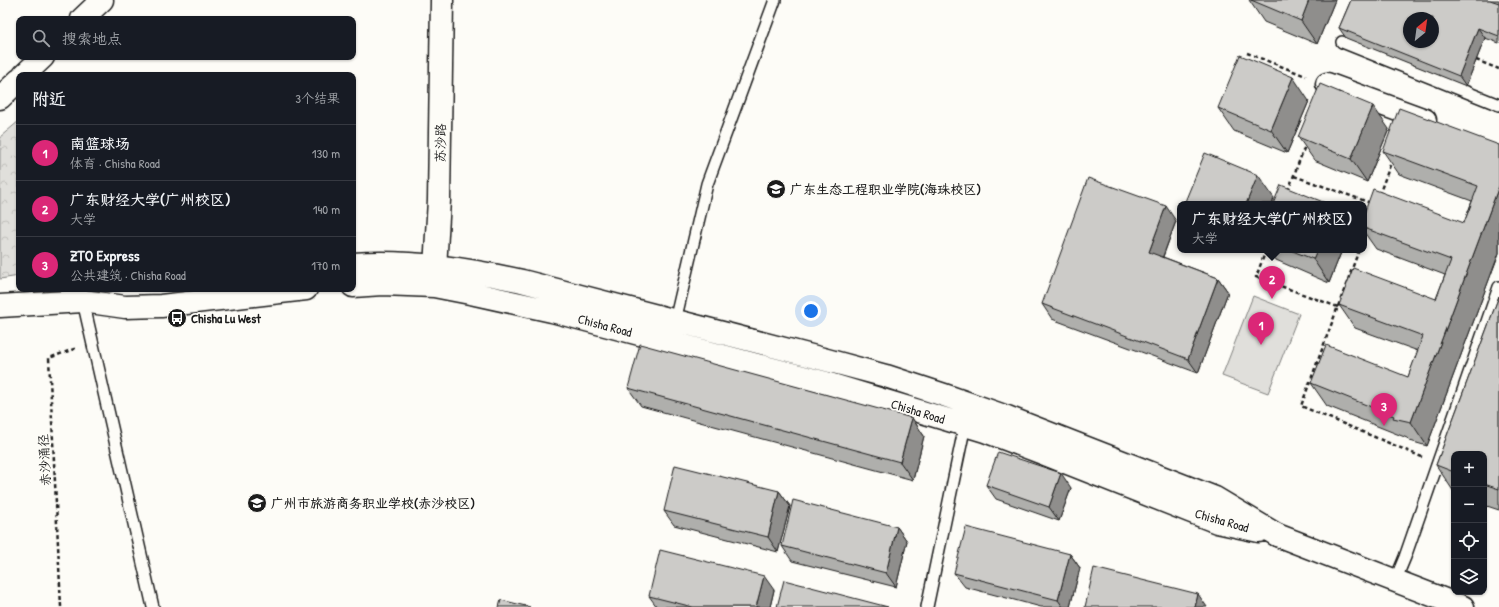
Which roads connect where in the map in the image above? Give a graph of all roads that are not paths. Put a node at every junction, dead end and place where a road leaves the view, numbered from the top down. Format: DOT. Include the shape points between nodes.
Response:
graph roads {
  1 [pos="102,0"];
  2 [pos="442,0"];
  3 [pos="775,0"];
  4 [pos="85,16"];
  5 [pos="1342,42"];
  6 [pos="40,60"];
  7 [pos="27,72"];
  8 [pos="16,83"];
  9 [pos="1327,84"];
  10 [pos="0,98"];
  11 [pos="1499,105"];
  12 [pos="1443,127"];
  13 [pos="356,264"];
  14 [pos="435,276"];
  15 [pos="356,286"];
  16 [pos="1499,287"];
  17 [pos="106,292"];
  18 [pos="281,292"];
  19 [pos="83,301"];
  20 [pos="0,306"];
  21 [pos="675,321"];
  22 [pos="965,425"];
  23 [pos="1277,535"];
  24 [pos="1395,581"];
  25 [pos="153,607"];
  26 [pos="927,607"];
  27 [pos="1463,607"];
  1 -- 4 [label="main road"];
  2 -- 14 [label="main road, 苏沙路" via="439,200"];
  3 -- 21 [label="lane" via="706,184"];
  5 -- 11 [label="lane"];
  6 -- 7 [label="main road"];
  8 -- 10 [label="main road"];
  9 -- 12 [label="main road"];
  13 -- 14 [label="main road" via="371,263"];
  14 -- 15 [label="main road, Chisha Road"];
  14 -- 21 [label="main road" via="476,271"];
  14 -- 22 [label="main road, Chisha Road" via="552,311 826,383"];
  16 -- 24 [label="lane"];
  17 -- 19 [label="main road"];
  18 -- 19 [label="main road" via="162,306 126,307"];
  19 -- 20 [label="main road"];
  19 -- 25 [label="lane"];
  21 -- 23 [label="main road" via="886,376 1007,417 1215,498"];
  22 -- 23 [label="main road, Chisha Road" via="1218,522"];
  22 -- 26 [label="lane"];
  23 -- 24 [label="main road, Chisha Road"];
  24 -- 27 [label="main road, Chisha Road"];
}
